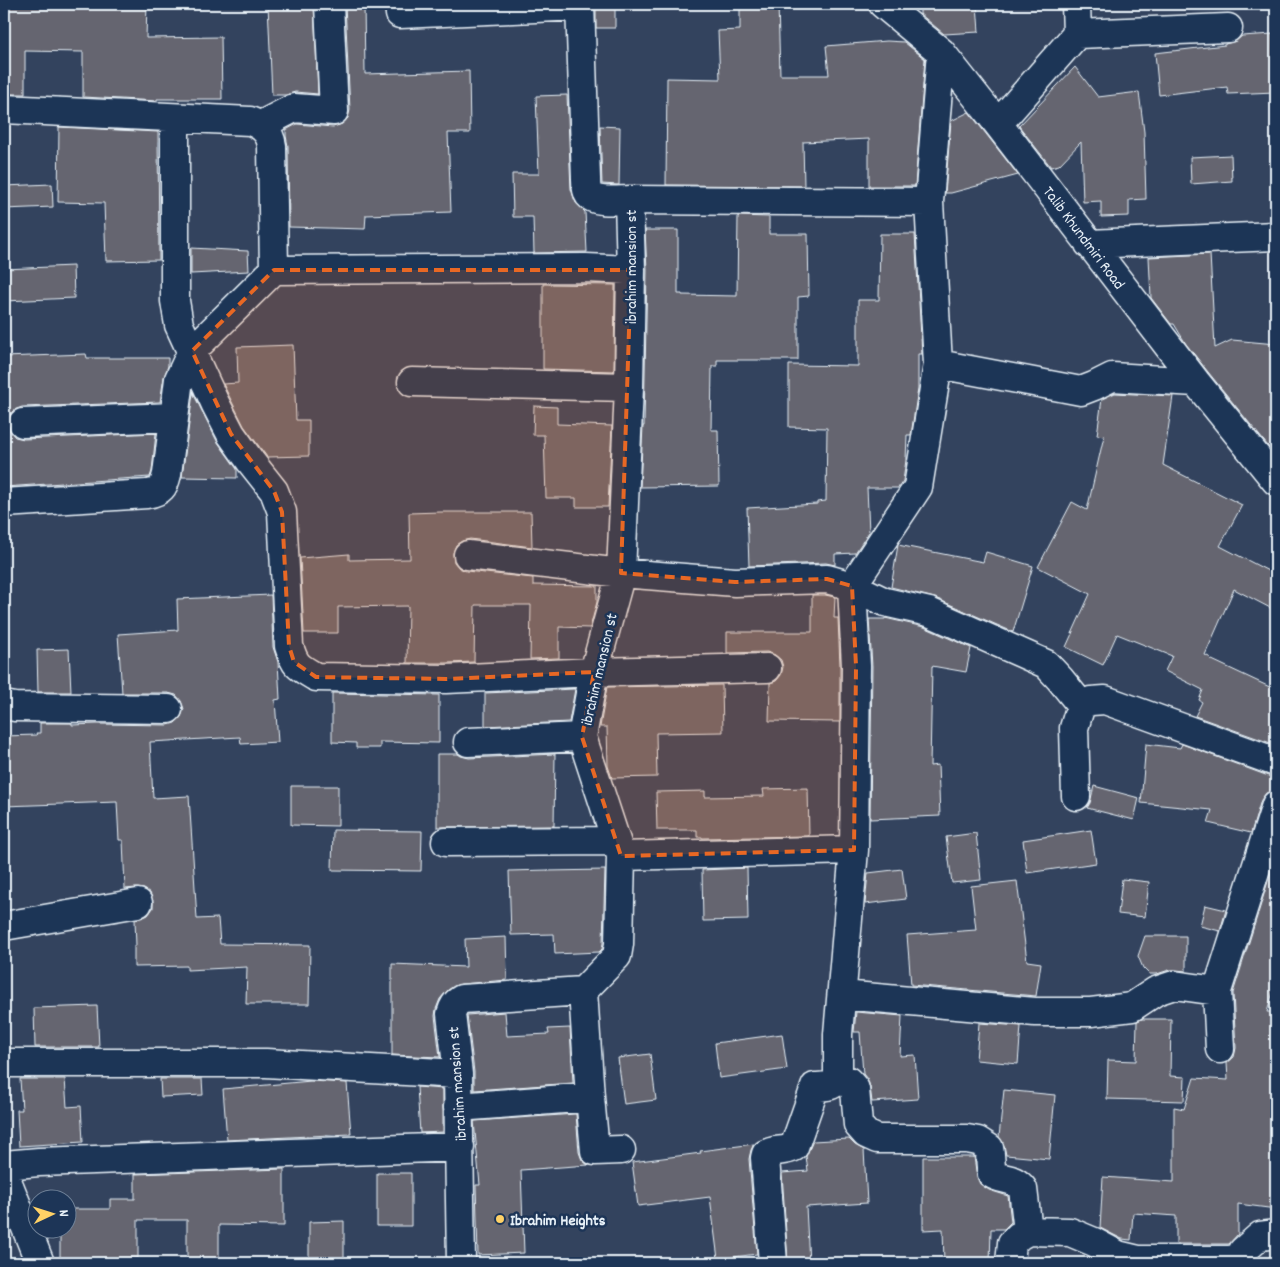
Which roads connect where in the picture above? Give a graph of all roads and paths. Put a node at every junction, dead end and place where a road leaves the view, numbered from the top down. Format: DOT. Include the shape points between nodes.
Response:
graph roads {
  1 [pos="329,4"];
  2 [pos="399,4"];
  3 [pos="883,4"];
  4 [pos="1076,4"];
  5 [pos="580,5"];
  6 [pos="1228,28"];
  7 [pos="1077,34"];
  8 [pos="941,52"];
  9 [pos="4,109"];
  10 [pos="175,118"];
  11 [pos="998,124"];
  12 [pos="261,125"];
  13 [pos="629,200"];
  14 [pos="930,202"];
  15 [pos="1276,236"];
  16 [pos="1089,244"];
  17 [pos="274,270"];
  18 [pos="631,270"];
  19 [pos="192,350"];
  20 [pos="938,364"];
  21 [pos="412,382"];
  22 [pos="1196,382"];
  23 [pos="629,387"];
  24 [pos="174,417"];
  25 [pos="23,423"];
  26 [pos="1276,481"];
  27 [pos="4,503"];
  28 [pos="468,555"];
  29 [pos="621,573"];
  30 [pos="852,586"];
  31 [pos="767,668"];
  32 [pos="594,672"];
  33 [pos="4,705"];
  34 [pos="1081,706"];
  35 [pos="168,709"];
  36 [pos="582,737"];
  37 [pos="468,742"];
  38 [pos="1276,762"];
  39 [pos="1076,796"];
  40 [pos="1276,806"];
  41 [pos="446,842"];
  42 [pos="618,849"];
  43 [pos="854,850"];
  44 [pos="138,903"];
  45 [pos="4,926"];
  46 [pos="583,991"];
  47 [pos="1217,991"];
  48 [pos="842,995"];
  49 [pos="1220,1049"];
  50 [pos="4,1063"];
  51 [pos="458,1074"];
  52 [pos="836,1082"];
  53 [pos="590,1097"];
  54 [pos="458,1107"];
  55 [pos="460,1147"];
  56 [pos="621,1150"];
  57 [pos="4,1165"];
  58 [pos="4,1173"];
  59 [pos="1028,1230"];
  60 [pos="1276,1234"];
  61 [pos="40,1263"];
  62 [pos="461,1263"];
  63 [pos="773,1263"];
  64 [pos="1010,1263"];
  1 -- 12 [label="street" via="334,111 294,108"];
  2 -- 5 [label="street, ibrahim mansion st" via="400,14"];
  3 -- 8 [label="street, Talib Khundmiri Road"];
  4 -- 7 [label="street"];
  5 -- 13 [label="street, ibrahim mansion st" via="588,194 598,200"];
  6 -- 7 [label="street"];
  7 -- 11 [label="street"];
  8 -- 11 [label="street, Talib Khundmiri Road"];
  8 -- 14 [label="street"];
  9 -- 10 [label="street"];
  10 -- 12 [label="street" via="250,121"];
  10 -- 19 [label="street" via="175,301 179,325"];
  11 -- 16 [label="street, Talib Khundmiri Road"];
  12 -- 17 [label="street" via="272,146"];
  13 -- 14 [label="street"];
  13 -- 18 [label="street, ibrahim mansion st"];
  14 -- 20 [label="street"];
  15 -- 16 [label="street"];
  16 -- 22 [label="street, Talib Khundmiri Road"];
  17 -- 18 [label="street"];
  17 -- 19 [label="street"];
  18 -- 23 [label="street, ibrahim mansion st"];
  19 -- 24 [label="street" via="179,379"];
  19 -- 32 [label="street" via="231,434 274,491 282,512 289,646 294,662 316,677 446,679"];
  20 -- 22 [label="street" via="1081,391 1112,377"];
  20 -- 30 [label="street" via="918,487"];
  21 -- 23 [label="street"];
  22 -- 26 [label="street, Talib Khundmiri Road"];
  23 -- 29 [label="street, ibrahim mansion st"];
  24 -- 25 [label="street"];
  24 -- 27 [label="street" via="165,483 155,493"];
  28 -- 29 [label="street"];
  29 -- 30 [label="street" via="735,582 827,579"];
  29 -- 32 [label="street, ibrahim mansion st"];
  30 -- 34 [label="street" via="886,602 929,612 1046,664"];
  30 -- 43 [label="street" via="856,666"];
  31 -- 32 [label="street"];
  32 -- 36 [label="street, ibrahim mansion st"];
  33 -- 35 [label="street"];
  34 -- 38 [label="street" via="1104,700"];
  34 -- 39 [label="street" via="1074,728"];
  36 -- 37 [label="street"];
  36 -- 42 [label="street, ibrahim mansion st"];
  40 -- 47 [label="street"];
  41 -- 42 [label="street"];
  42 -- 43 [label="street"];
  42 -- 46 [label="street, ibrahim mansion st" via="619,944 616,956"];
  43 -- 48 [label="street"];
  44 -- 45 [label="street"];
  46 -- 51 [label="street, ibrahim mansion st" via="462,999 457,1002 451,1014"];
  46 -- 53 [label="street"];
  47 -- 48 [label="street" via="1174,985 1156,991 1132,1007 1091,1012 1035,1012"];
  47 -- 49 [label="street"];
  48 -- 52 [label="street"];
  50 -- 51 [label="street" via="266,1063"];
  51 -- 54 [label="street, ibrahim mansion st"];
  52 -- 59 [label="street" via="848,1081 855,1089 858,1124 866,1134 877,1139 966,1138 989,1148 992,1174 1014,1181 1023,1189"];
  52 -- 63 [label="street" via="832,1086 815,1087 794,1148 766,1154"];
  53 -- 54 [label="street"];
  53 -- 56 [label="street" via="595,1151"];
  54 -- 55 [label="street, ibrahim mansion st"];
  55 -- 57 [label="street"];
  55 -- 62 [label="street, ibrahim mansion st"];
  58 -- 61 [label="street"];
  59 -- 60 [label="street" via="1070,1232 1118,1255 1140,1260 1240,1258 1260,1236"];
  59 -- 64 [label="street" via="1012,1243"];
}
